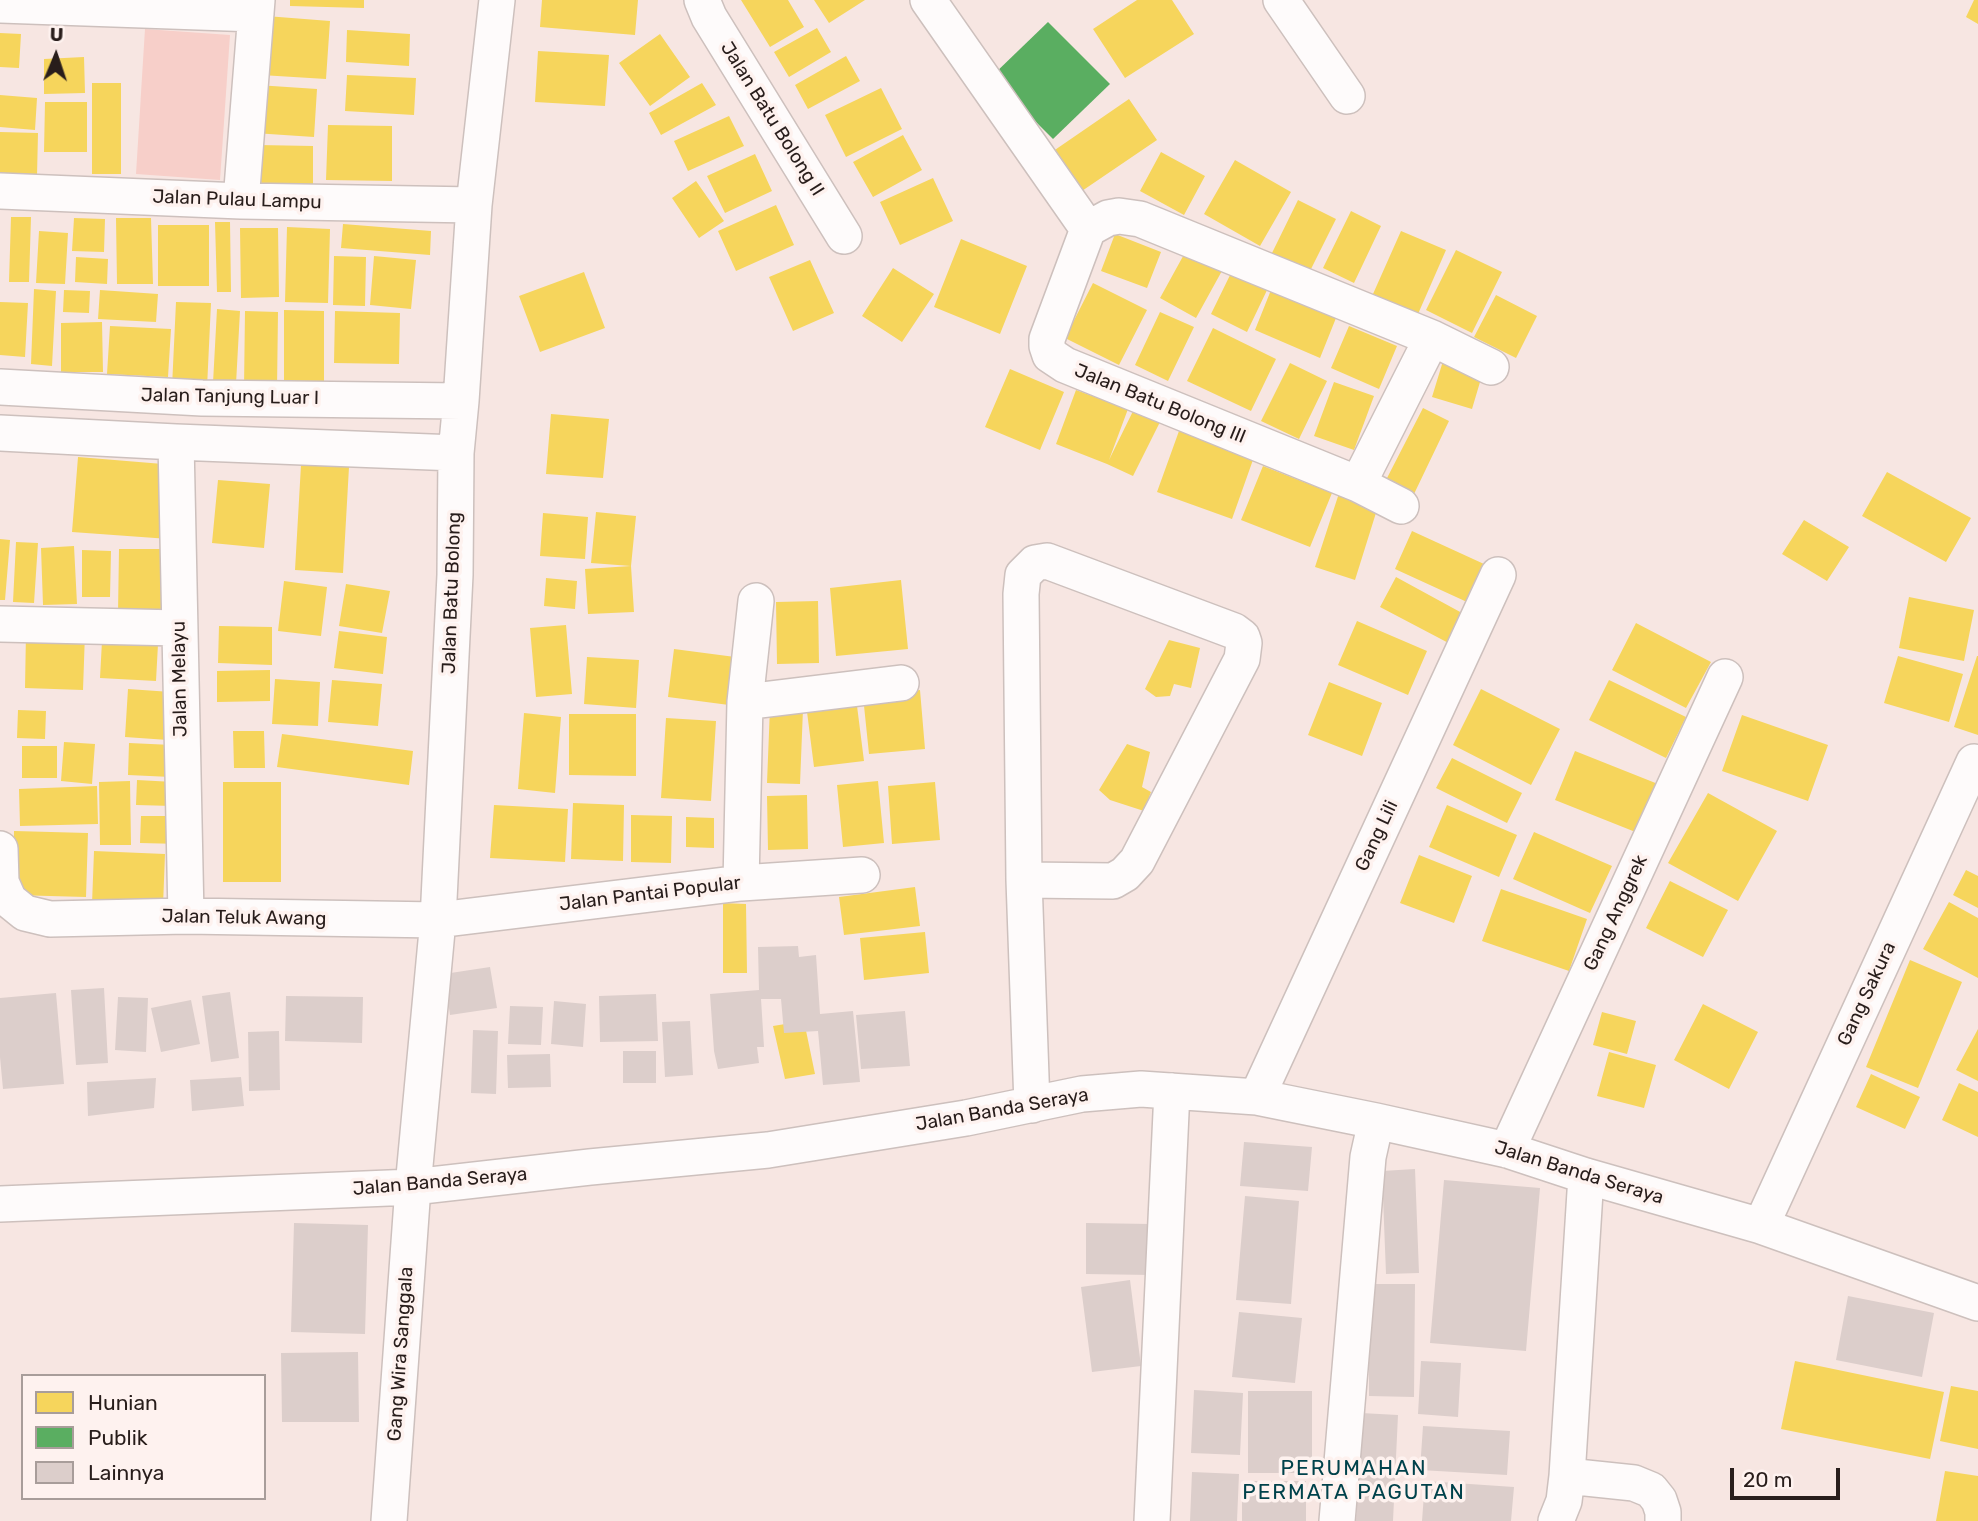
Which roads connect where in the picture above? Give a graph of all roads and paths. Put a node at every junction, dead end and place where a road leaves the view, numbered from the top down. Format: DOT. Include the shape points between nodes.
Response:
graph roads {
  1 [pos="497,0"];
  2 [pos="702,0"];
  3 [pos="929,0"];
  4 [pos="1281,0"];
  5 [pos="0,5"];
  6 [pos="256,7"];
  7 [pos="1347,96"];
  8 [pos="0,191"];
  9 [pos="241,201"];
  10 [pos="474,205"];
  11 [pos="1088,229"];
  12 [pos="844,236"];
  13 [pos="1432,338"];
  14 [pos="1491,367"];
  15 [pos="0,387"];
  16 [pos="461,401"];
  17 [pos="0,433"];
  18 [pos="176,442"];
  19 [pos="456,453"];
  20 [pos="1358,484"];
  21 [pos="1401,506"];
  22 [pos="1498,575"];
  23 [pos="756,601"];
  24 [pos="0,624"];
  25 [pos="179,628"];
  26 [pos="1725,677"];
  27 [pos="901,683"];
  28 [pos="745,702"];
  29 [pos="1974,762"];
  30 [pos="0,849"];
  31 [pos="862,875"];
  32 [pos="1024,880"];
  33 [pos="741,883"];
  34 [pos="186,916"];
  35 [pos="438,920"];
  36 [pos="1172,1091"];
  37 [pos="1257,1097"];
  38 [pos="1032,1105"];
  39 [pos="1376,1121"];
  40 [pos="1507,1150"];
  41 [pos="1586,1176"];
  42 [pos="413,1187"];
  43 [pos="0,1204"];
  44 [pos="1760,1226"];
  45 [pos="1978,1303"];
  46 [pos="1567,1476"];
  47 [pos="388,1521"];
  48 [pos="1152,1521"];
  49 [pos="1337,1521"];
  50 [pos="1556,1521"];
  51 [pos="1663,1521"];
  1 -- 10 [label="street, Jalan Batu Bolong"];
  2 -- 12 [label="street, Jalan Batu Bolong II"];
  3 -- 11 [label="street"];
  4 -- 7 [label="street"];
  5 -- 6 [label="street"];
  6 -- 9 [label="street"];
  8 -- 9 [label="street, Jalan Pulau Lampu"];
  9 -- 10 [label="street, Jalan Pulau Lampu"];
  10 -- 16 [label="street, Jalan Batu Bolong"];
  11 -- 13 [label="street" via="1108,218 1140,219"];
  11 -- 20 [label="street, Jalan Batu Bolong III" via="1047,339 1050,355"];
  13 -- 14 [label="street"];
  13 -- 20 [label="street"];
  15 -- 16 [label="street, Jalan Tanjung Luar I" via="202,398"];
  16 -- 19 [label="street, Jalan Batu Bolong"];
  17 -- 18 [label="street"];
  18 -- 19 [label="street"];
  18 -- 25 [label="street, Jalan Melayu"];
  19 -- 35 [label="street, Jalan Batu Bolong" via="455,575"];
  20 -- 21 [label="street, Jalan Batu Bolong III"];
  22 -- 37 [label="street, Gang Lili"];
  23 -- 28 [label="street"];
  24 -- 25 [label="street"];
  25 -- 34 [label="street, Jalan Melayu"];
  26 -- 40 [label="street, Gang Anggrek"];
  27 -- 28 [label="street"];
  28 -- 33 [label="street"];
  29 -- 44 [label="street, Gang Sakura"];
  30 -- 34 [label="street, Jalan Teluk Awang" via="1,882 9,900 25,913 50,919"];
  31 -- 33 [label="street, Jalan Pantai Popular"];
  32 -- 32 [label="street" via="1113,881 1137,861 1242,659 1241,637 1047,561 1035,563 1023,575"];
  32 -- 38 [label="street"];
  33 -- 35 [label="street, Jalan Pantai Popular"];
  34 -- 35 [label="street, Jalan Teluk Awang"];
  35 -- 42 [label="street, Jalan Batu Bolong"];
  36 -- 37 [label="street, Jalan Banda Seraya"];
  36 -- 38 [label="street, Jalan Banda Seraya" via="1082,1094"];
  36 -- 48 [label="street"];
  37 -- 39 [label="street, Jalan Banda Seraya"];
  38 -- 42 [label="street, Jalan Banda Seraya" via="768,1150"];
  39 -- 40 [label="street, Jalan Banda Seraya"];
  39 -- 49 [label="street" via="1368,1157"];
  40 -- 41 [label="street, Jalan Banda Seraya"];
  41 -- 44 [label="street, Jalan Banda Seraya"];
  41 -- 46 [label="street"];
  42 -- 43 [label="street, Jalan Banda Seraya"];
  42 -- 47 [label="street, Gang Wira Sanggala"];
  44 -- 45 [label="street, Jalan Banda Seraya"];
  46 -- 50 [label="street"];
  46 -- 51 [label="street" via="1634,1483 1651,1490 1659,1500"];
}
